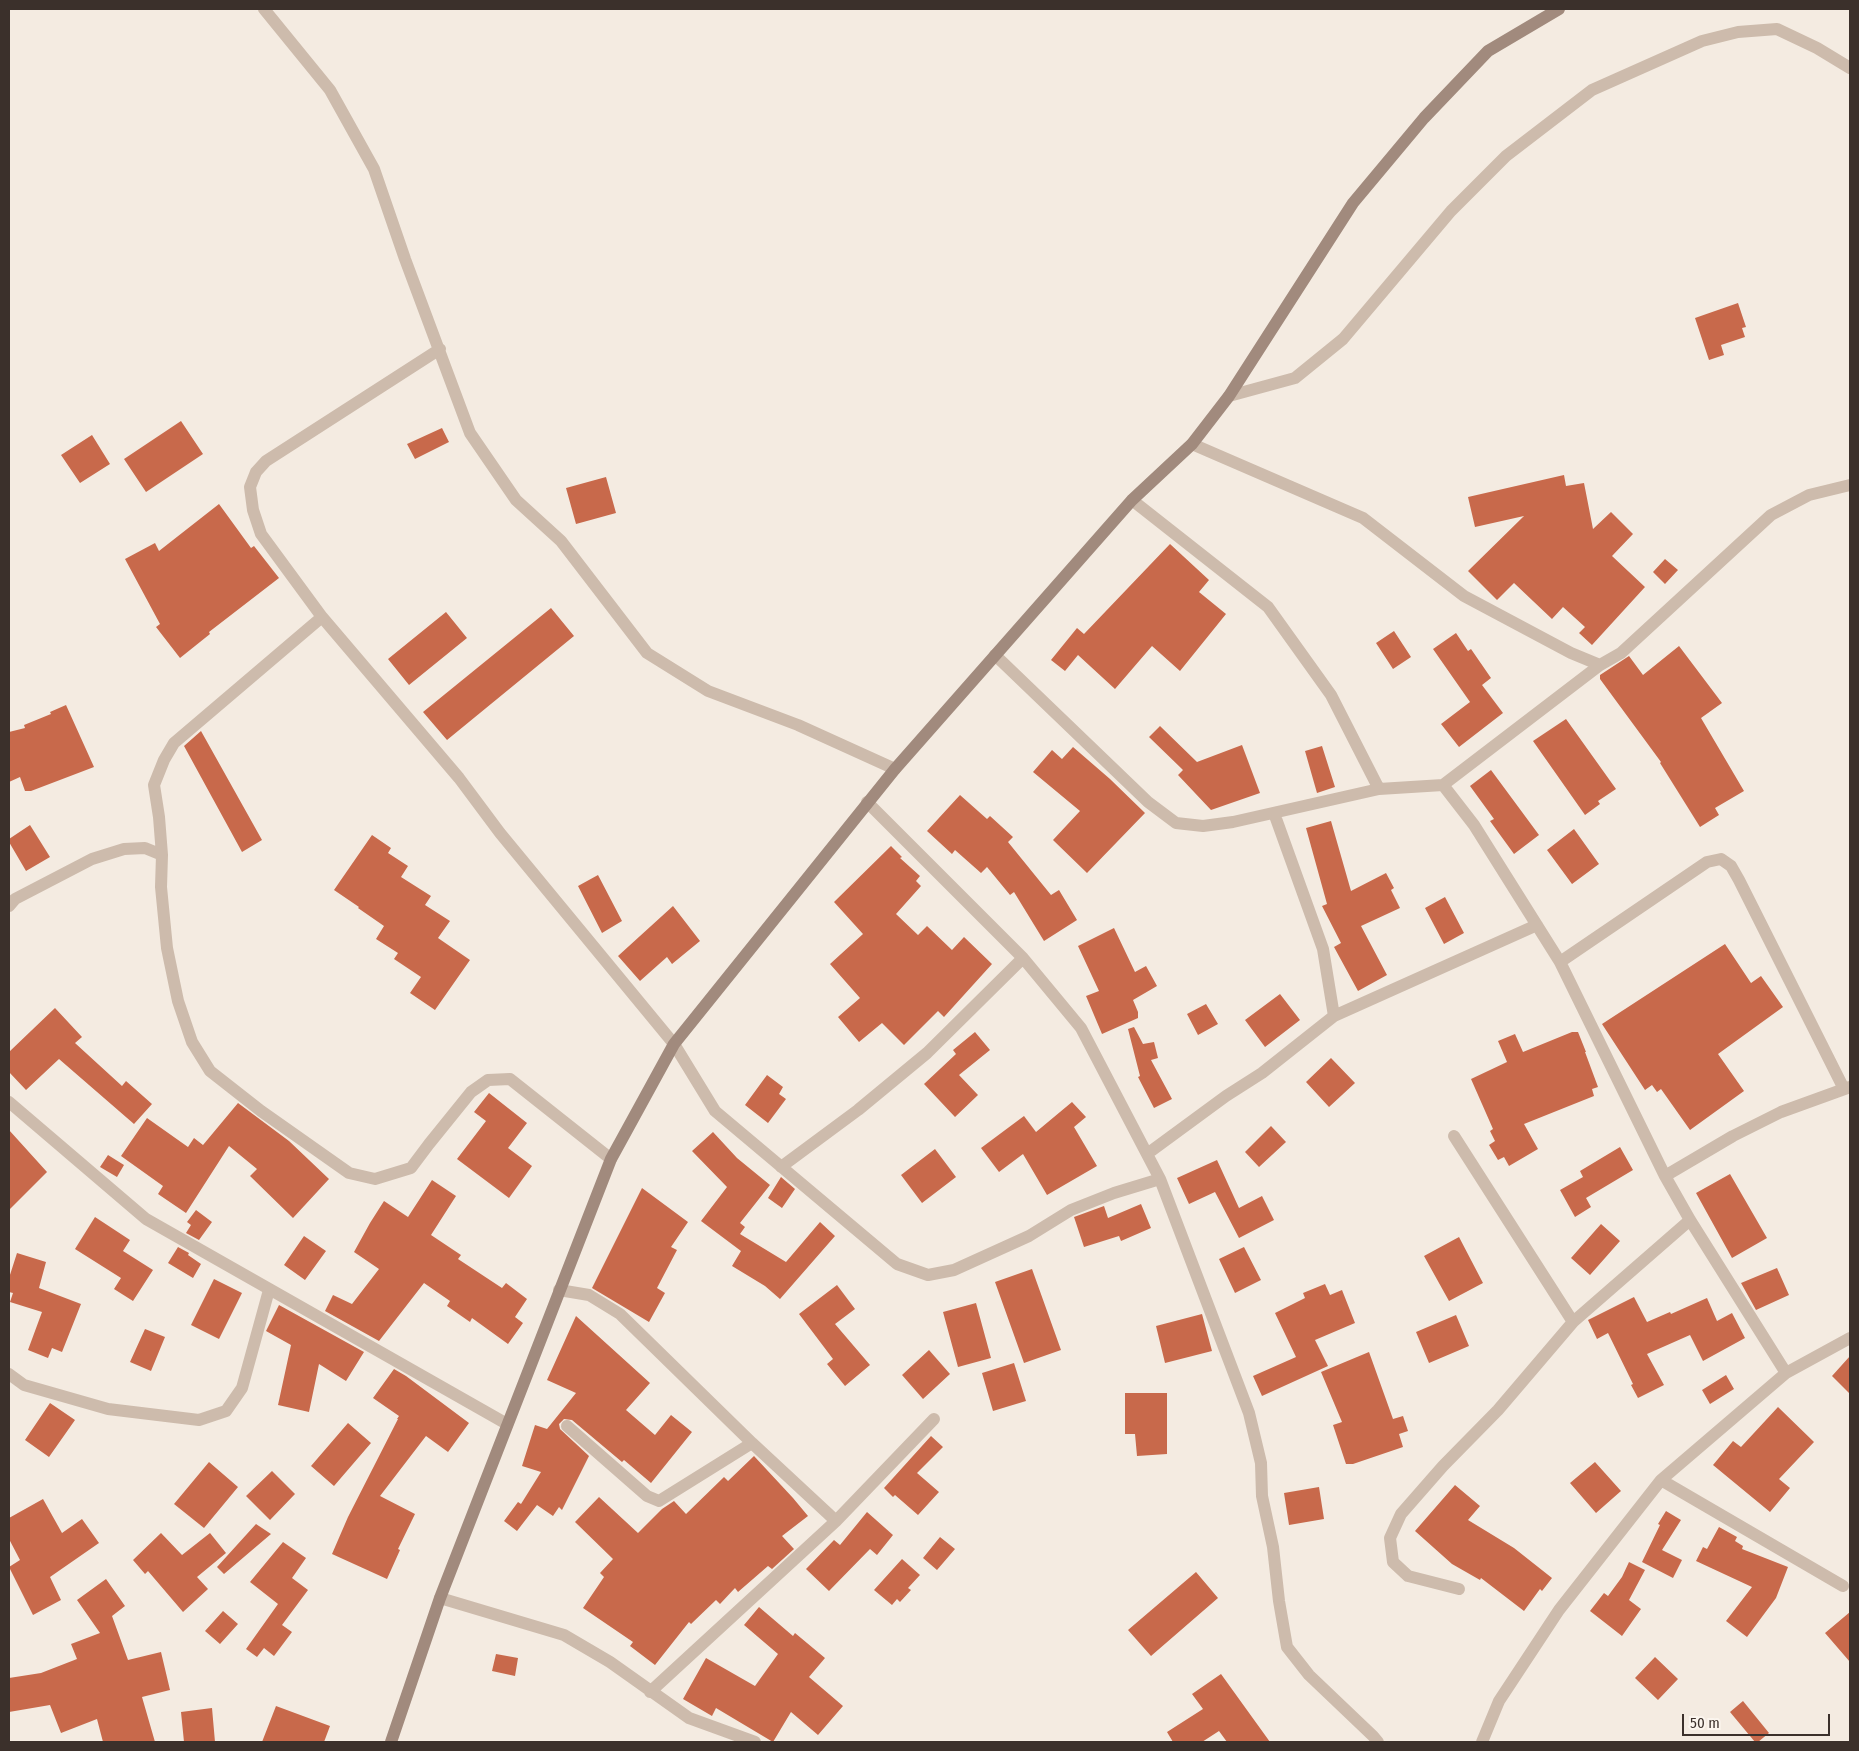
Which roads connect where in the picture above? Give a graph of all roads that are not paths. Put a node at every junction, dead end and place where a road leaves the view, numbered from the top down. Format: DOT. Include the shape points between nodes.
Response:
graph roads {
  1 [pos="264,9"];
  2 [pos="1559,9"];
  3 [pos="1850,68"];
  4 [pos="440,349"];
  5 [pos="1229,396"];
  6 [pos="1192,444"];
  7 [pos="1850,486"];
  8 [pos="1132,500"];
  9 [pos="322,617"];
  10 [pos="995,655"];
  11 [pos="1600,665"];
  12 [pos="895,768"];
  13 [pos="1443,785"];
  14 [pos="1379,789"];
  15 [pos="868,802"];
  16 [pos="1274,813"];
  17 [pos="162,855"];
  18 [pos="9,906"];
  19 [pos="1537,925"];
  20 [pos="1024,958"];
  21 [pos="1560,962"];
  22 [pos="1334,1016"];
  23 [pos="674,1044"];
  24 [pos="1847,1088"];
  25 [pos="9,1102"];
  26 [pos="1454,1136"];
  27 [pos="1147,1154"];
  28 [pos="611,1159"];
  29 [pos="781,1166"];
  30 [pos="1665,1176"];
  31 [pos="1160,1179"];
  32 [pos="1690,1220"];
  33 [pos="269,1290"];
  34 [pos="558,1290"];
  35 [pos="1573,1322"];
  36 [pos="1850,1338"];
  37 [pos="1786,1373"];
  38 [pos="9,1374"];
  39 [pos="934,1419"];
  40 [pos="507,1424"];
  41 [pos="567,1426"];
  42 [pos="752,1443"];
  43 [pos="1661,1480"];
  44 [pos="836,1521"];
  45 [pos="1843,1586"];
  46 [pos="1459,1589"];
  47 [pos="440,1598"];
  48 [pos="650,1692"];
  49 [pos="391,1742"];
  50 [pos="755,1742"];
  51 [pos="1378,1742"];
  52 [pos="1482,1742"];
  1 -- 4 [label="street" via="330,90 374,169"];
  2 -- 5 [label="street" via="1488,51 1424,118 1353,203"];
  3 -- 5 [label="street" via="1777,29 1738,32 1702,41 1592,90 1506,156 1451,211 1342,339 1295,378"];
  4 -- 9 [label="street" via="266,462 256,472 250,487 261,534"];
  4 -- 12 [label="street" via="470,433 516,500 561,541 647,653 708,691 798,725"];
  5 -- 6 [label="street"];
  6 -- 8 [label="street"];
  6 -- 11 [label="street" via="1363,518 1464,596"];
  7 -- 11 [label="street" via="1809,495 1771,515 1621,653"];
  8 -- 10 [label="street"];
  8 -- 14 [label="street" via="1268,607 1331,695"];
  9 -- 17 [label="street" via="174,743 154,785"];
  9 -- 23 [label="street" via="459,778 500,833"];
  10 -- 12 [label="street"];
  10 -- 16 [label="street" via="1148,802 1176,823 1203,826"];
  11 -- 13 [label="street"];
  12 -- 15 [label="street"];
  13 -- 14 [label="street"];
  13 -- 19 [label="street" via="1474,825"];
  14 -- 16 [label="street"];
  15 -- 20 [label="street"];
  15 -- 23 [label="street"];
  16 -- 22 [label="street" via="1323,949"];
  17 -- 18 [label="street" via="145,848 124,848 92,859 15,899"];
  17 -- 28 [label="street" via="166,948 178,1001 192,1042 210,1071 348,1173 375,1179 411,1168 471,1092 488,1080 510,1079"];
  19 -- 21 [label="street"];
  19 -- 22 [label="street"];
  20 -- 27 [label="street" via="1081,1028"];
  20 -- 29 [label="street" via="927,1053 858,1110"];
  21 -- 24 [label="street" via="1707,862 1721,859 1739,880"];
  21 -- 30 [label="street"];
  22 -- 27 [label="street"];
  23 -- 28 [label="street"];
  23 -- 29 [label="street" via="715,1111"];
  24 -- 30 [label="street" via="1781,1112"];
  25 -- 33 [label="street" via="146,1220"];
  26 -- 35 [label="street"];
  27 -- 31 [label="street"];
  28 -- 34 [label="street"];
  29 -- 31 [label="street" via="897,1264 928,1275 954,1270 1028,1236 1071,1210"];
  30 -- 32 [label="street"];
  31 -- 51 [label="street" via="1248,1413 1261,1462 1262,1496 1273,1547 1287,1647 1309,1675"];
  32 -- 35 [label="street"];
  32 -- 37 [label="street"];
  33 -- 38 [label="street" via="242,1388 226,1411 199,1420 108,1409 24,1385"];
  33 -- 40 [label="street"];
  34 -- 40 [label="street"];
  34 -- 42 [label="street" via="589,1295 620,1314"];
  35 -- 46 [label="street" via="1498,1410 1401,1514 1390,1538 1393,1562 1408,1576"];
  36 -- 37 [label="street"];
  37 -- 43 [label="street"];
  39 -- 44 [label="street"];
  40 -- 47 [label="street"];
  41 -- 42 [label="street" via="647,1496 659,1501"];
  42 -- 44 [label="street"];
  43 -- 45 [label="street"];
  43 -- 52 [label="street" via="1560,1610 1499,1701"];
  44 -- 48 [label="street"];
  47 -- 48 [label="street" via="564,1635 610,1662"];
  47 -- 49 [label="street"];
  48 -- 50 [label="street" via="689,1718"];
}
